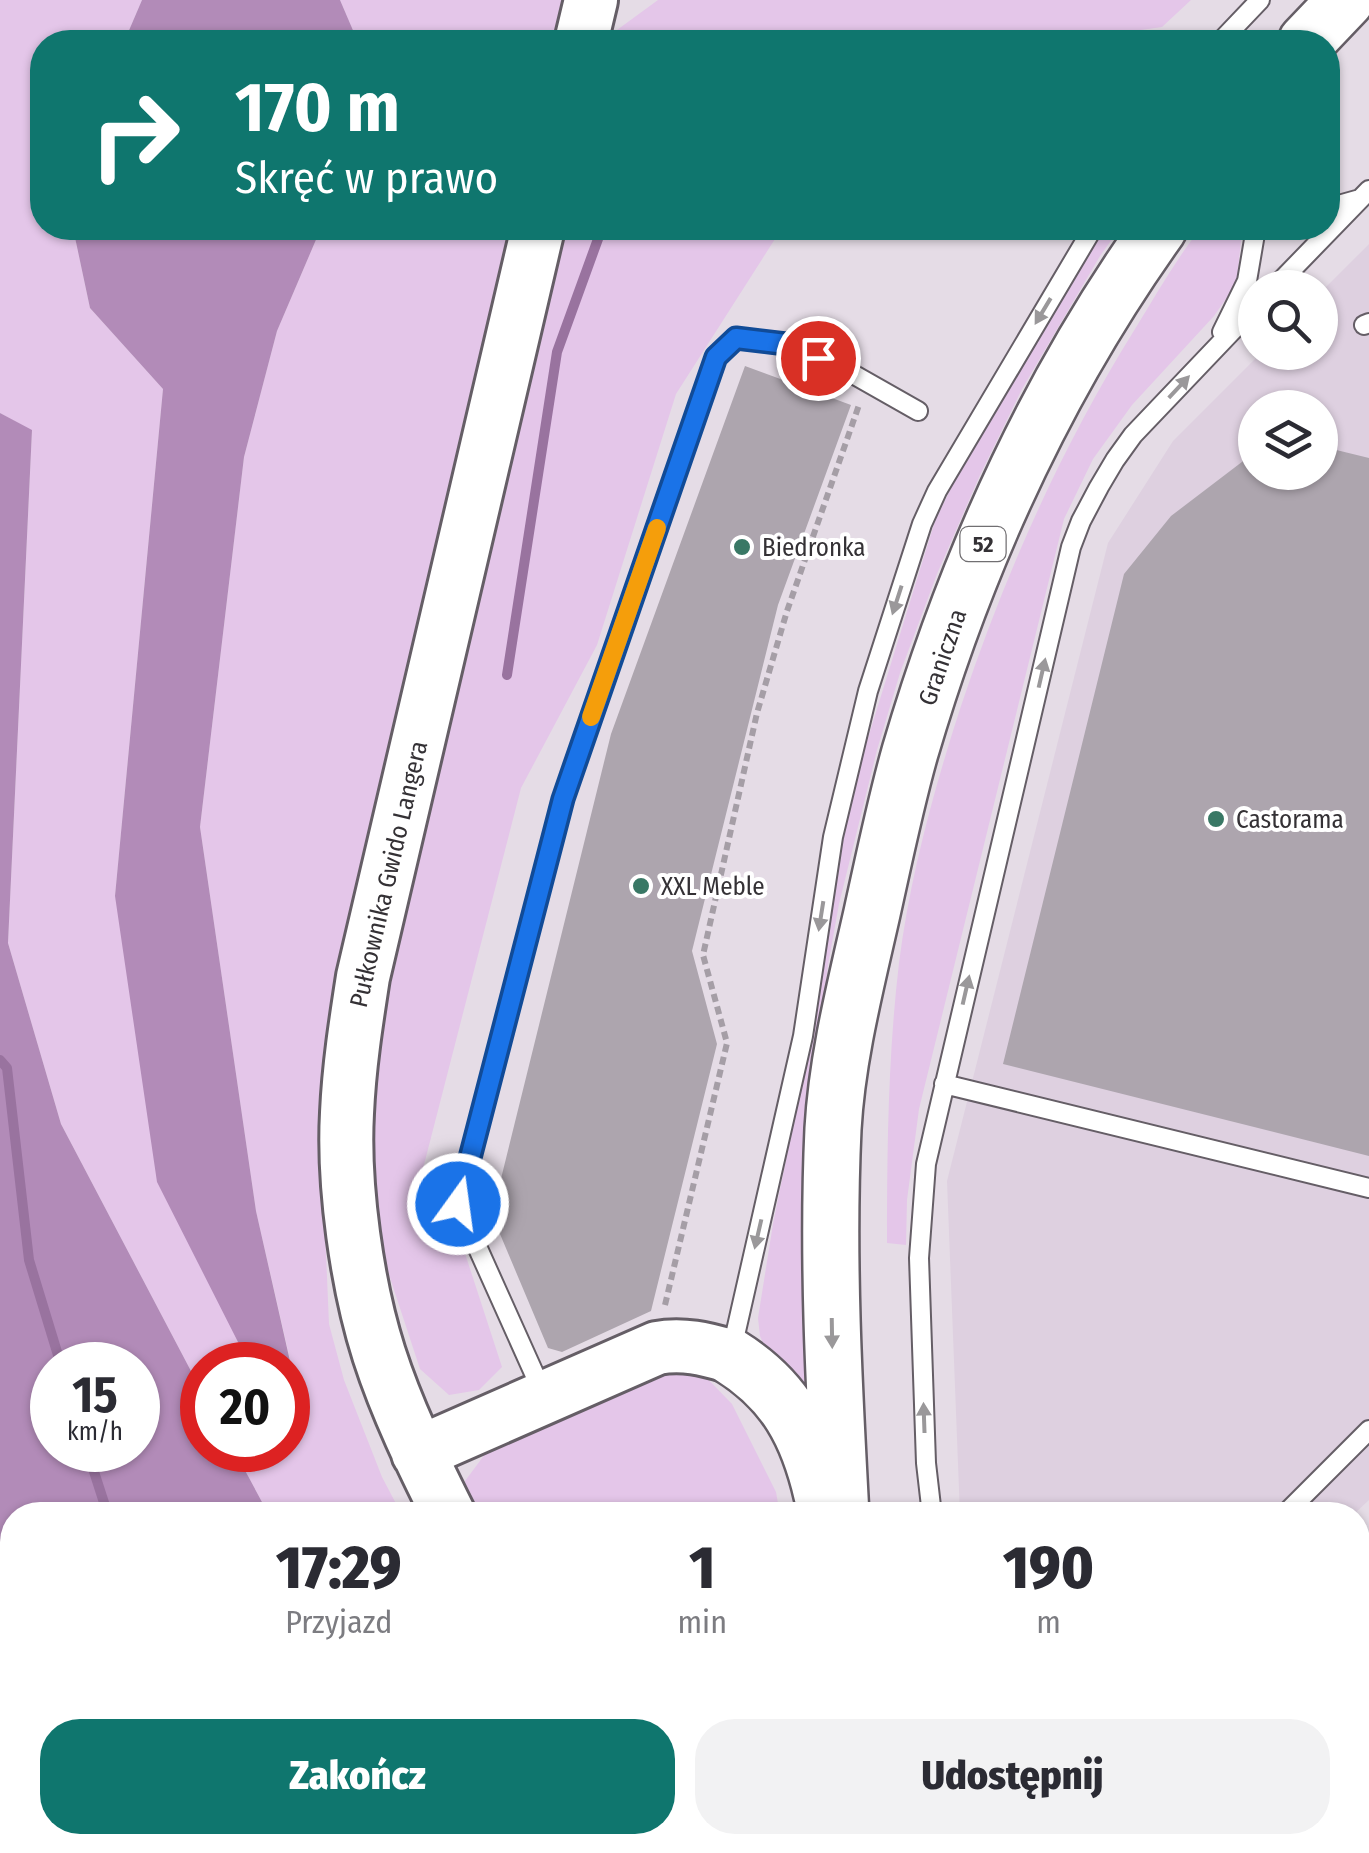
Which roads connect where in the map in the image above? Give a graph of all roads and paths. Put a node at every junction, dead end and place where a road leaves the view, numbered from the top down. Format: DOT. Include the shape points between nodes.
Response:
graph roads {
  1 [pos="591,0"];
  2 [pos="1260,0"];
  3 [pos="1366,0"];
  4 [pos="1333,22"];
  5 [pos="584,30"];
  6 [pos="1231,30"];
  7 [pos="1365,194"];
  8 [pos="1340,203"];
  9 [pos="1340,220"];
  10 [pos="535,240"];
  11 [pos="1086,240"];
  12 [pos="1150,240"];
  13 [pos="1254,240"];
  14 [pos="1320,240"];
  15 [pos="1291,270"];
  16 [pos="1238,324"];
  17 [pos="1213,350"];
  18 [pos="870,383"];
  19 [pos="918,411"];
  20 [pos="877,890"];
  21 [pos="944,1084"];
  22 [pos="1369,1188"];
  23 [pos="663,1314"];
  24 [pos="730,1356"];
  25 [pos="544,1396"];
  26 [pos="1369,1430"];
  27 [pos="418,1452"];
  28 [pos="443,1502"];
  29 [pos="823,1502"];
  30 [pos="840,1502"];
  31 [pos="873,1502"];
  32 [pos="930,1502"];
  33 [pos="1297,1502"];
  1 -- 5 [label="street"];
  2 -- 6 [label="lane"];
  3 -- 4 [label="lane"];
  7 -- 8 [label="lane"];
  7 -- 9 [label="lane"];
  10 -- 27 [label="street, Pułkownika Gwido Langera" via="351,1052 346,1118 364,1298"];
  11 -- 24 [label="lane, one-way" via="937,491 868,691 833,837 803,1036"];
  12 -- 20 [label="highway, Graniczna / 52" via="1073,363 983,544 910,751"];
  13 -- 17 [label="lane" via="1247,281"];
  14 -- 15 [label="lane"];
  16 -- 17 [label="lane"];
  21 -- 17 [label="lane, one-way" via="1072,548 1114,460"];
  18 -- 19 [label="lane"];
  18 -- 23 [label="path" via="786,611 703,955 727,1043"];
  18 -- 25 [label="lane" via="786,344 736,338 716,357 563,799 458,1204"];
  20 -- 30 [label="highway, Graniczna / 52, one-way" via="834,1127 832,1330"];
  20 -- 31 [label="highway, Graniczna / 52" via="867,1125"];
  21 -- 22 [label="lane"];
  32 -- 21 [label="lane, one-way" via="919,1258 926,1164"];
  24 -- 25 [label="street" via="658,1348"];
  24 -- 29 [label="highway" via="766,1382 791,1414"];
  25 -- 27 [label="street"];
  26 -- 33 [label="lane"];
  27 -- 28 [label="street, Pułkownika Gwido Langera"];
}
